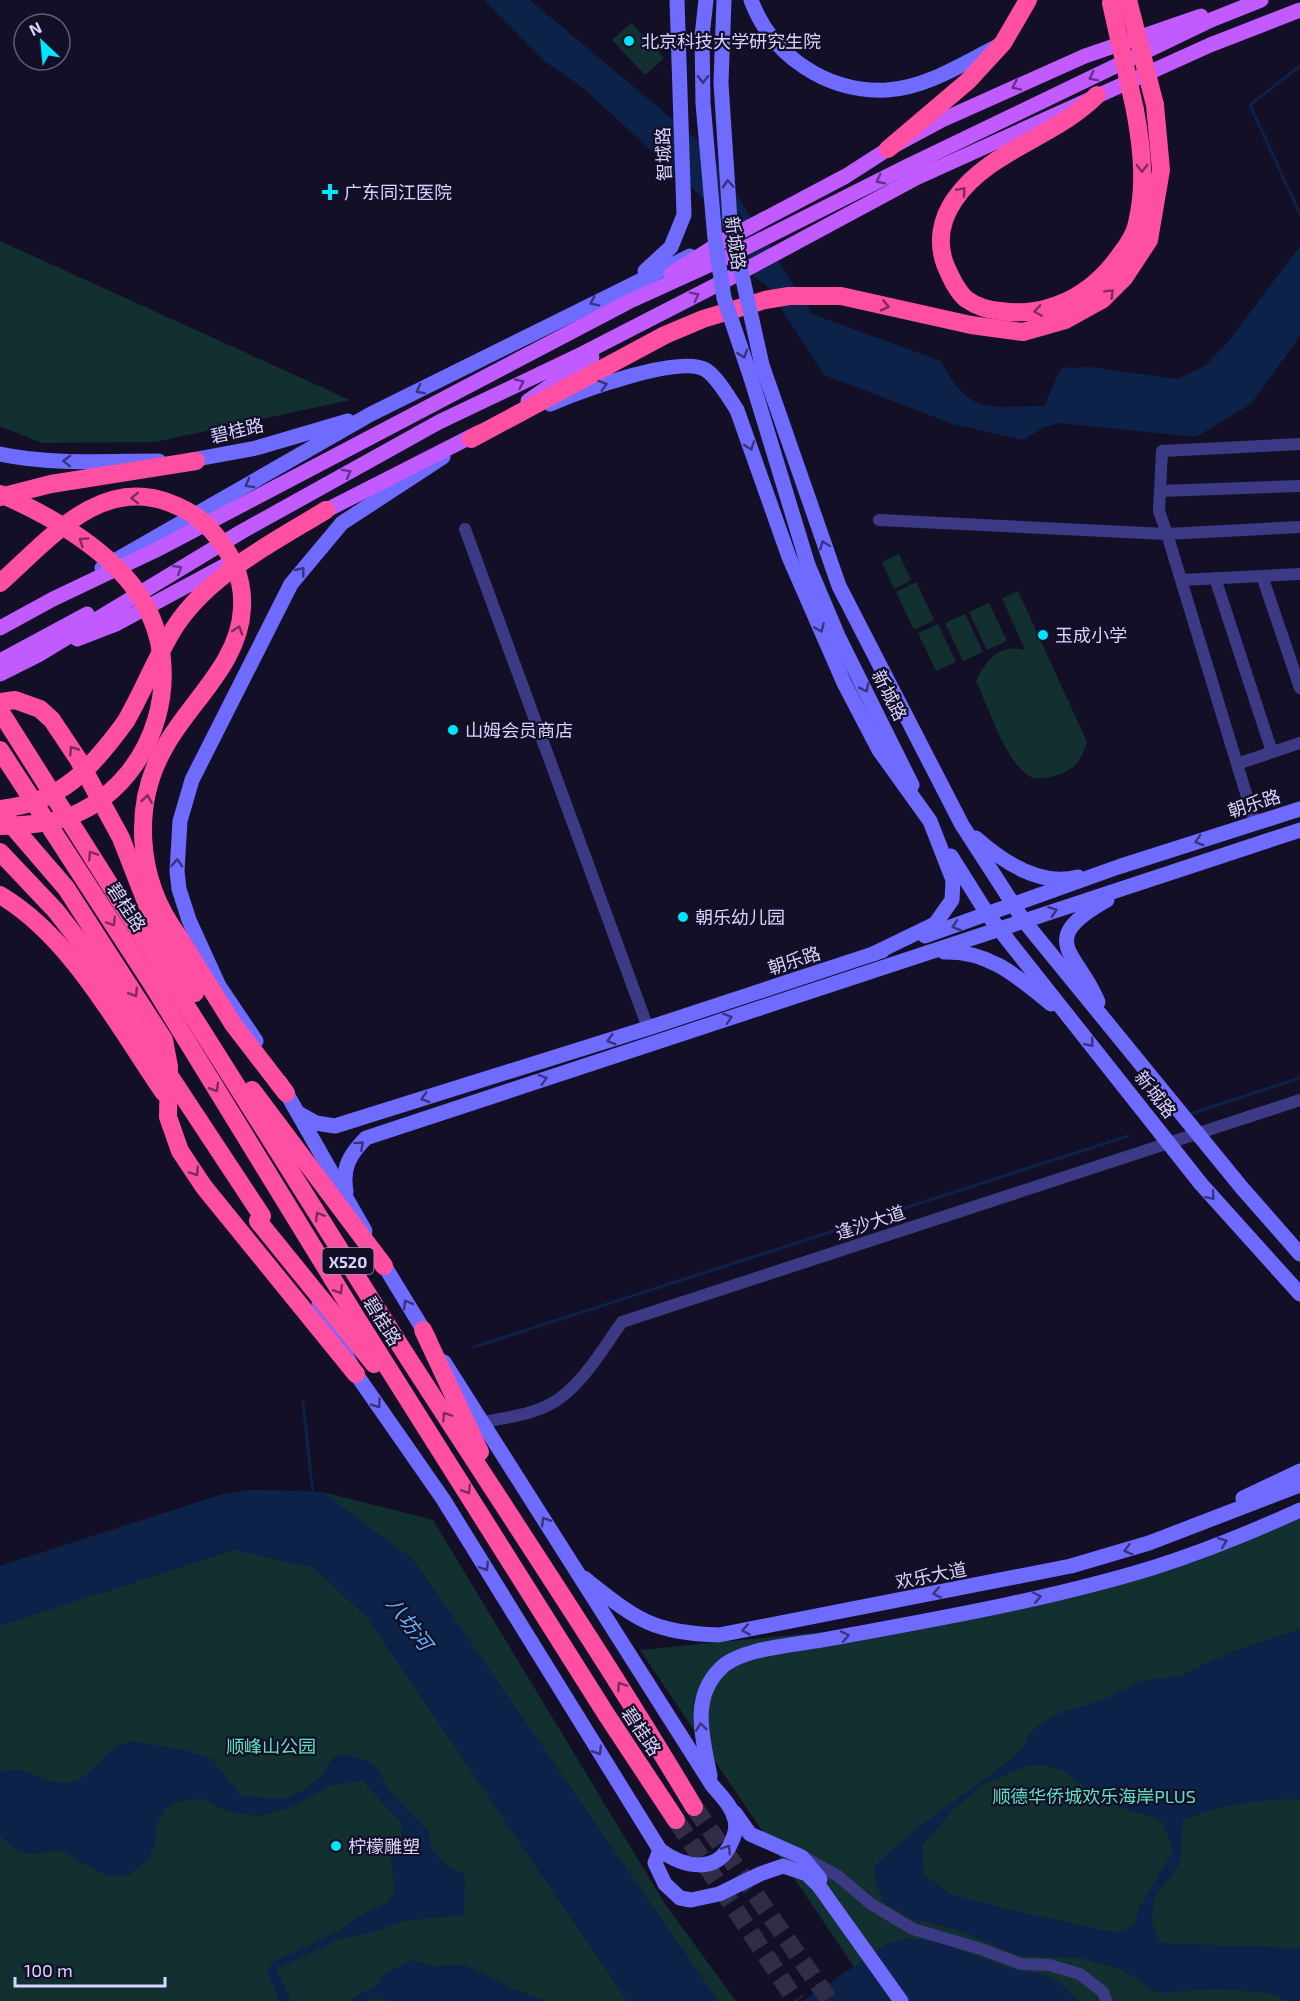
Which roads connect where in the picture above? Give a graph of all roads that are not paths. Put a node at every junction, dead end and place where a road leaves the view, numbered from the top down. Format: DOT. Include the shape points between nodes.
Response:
graph roads {
  1 [pos="677,0"];
  2 [pos="706,0"];
  3 [pos="724,0"];
  4 [pos="751,0"];
  5 [pos="1028,0"];
  6 [pos="1248,0"];
  7 [pos="1261,0"];
  8 [pos="1116,1"];
  9 [pos="1300,10"];
  10 [pos="1003,43"];
  11 [pos="1096,94"];
  12 [pos="888,149"];
  13 [pos="723,241"];
  14 [pos="628,285"];
  15 [pos="628,302"];
  16 [pos="649,320"];
  17 [pos="371,414"];
  18 [pos="471,439"];
  19 [pos="1300,444"];
  20 [pos="0,454"];
  21 [pos="196,461"];
  22 [pos="1300,486"];
  23 [pos="1160,491"];
  24 [pos="1,495"];
  25 [pos="326,510"];
  26 [pos="879,520"];
  27 [pos="1300,527"];
  28 [pos="465,529"];
  29 [pos="1167,534"];
  30 [pos="156,550"];
  31 [pos="1300,574"];
  32 [pos="1262,576"];
  33 [pos="1215,578"];
  34 [pos="1182,580"];
  35 [pos="0,583"];
  36 [pos="151,585"];
  37 [pos="53,599"];
  38 [pos="0,628"];
  39 [pos="0,638"];
  40 [pos="38,655"];
  41 [pos="0,661"];
  42 [pos="0,674"];
  43 [pos="1300,687"];
  44 [pos="1,708"];
  45 [pos="1300,743"];
  46 [pos="0,750"];
  47 [pos="1272,752"];
  48 [pos="1237,764"];
  49 [pos="1300,809"];
  50 [pos="0,810"];
  51 [pos="930,821"];
  52 [pos="1255,823"];
  53 [pos="962,825"];
  54 [pos="0,826"];
  55 [pos="1300,830"];
  56 [pos="0,852"];
  57 [pos="1118,867"];
  58 [pos="1130,885"];
  59 [pos="0,895"];
  60 [pos="1013,906"];
  61 [pos="988,915"];
  62 [pos="1024,921"];
  63 [pos="999,929"];
  64 [pos="929,952"];
  65 [pos="873,954"];
  66 [pos="1104,1018"];
  67 [pos="198,1022"];
  68 [pos="1076,1026"];
  69 [pos="648,1028"];
  70 [pos="286,1093"];
  71 [pos="258,1097"];
  72 [pos="1300,1100"];
  73 [pos="393,1108"];
  74 [pos="298,1112"];
  75 [pos="399,1127"];
  76 [pos="1198,1134"];
  77 [pos="1169,1143"];
  78 [pos="348,1197"];
  79 [pos="260,1218"];
  80 [pos="1300,1254"];
  81 [pos="384,1266"];
  82 [pos="1274,1267"];
  83 [pos="306,1281"];
  84 [pos="1300,1294"];
  85 [pos="1300,1302"];
  86 [pos="423,1330"];
  87 [pos="356,1374"];
  88 [pos="484,1422"];
  89 [pos="425,1426"];
  90 [pos="1300,1471"];
  91 [pos="1300,1485"];
  92 [pos="1300,1510"];
  93 [pos="511,1519"];
  94 [pos="1149,1544"];
  95 [pos="576,1572"];
  96 [pos="897,1601"];
  97 [pos="902,1625"];
  98 [pos="712,1785"];
  99 [pos="694,1808"];
  100 [pos="731,1809"];
  101 [pos="676,1820"];
  102 [pos="660,1850"];
  103 [pos="802,1857"];
  104 [pos="832,1899"];
  105 [pos="901,2001"];
  106 [pos="907,2001"];
  107 [pos="1106,2001"];
  1 -- 14 [label="street, 智城路" via="684,215 671,247"];
  2 -- 51 [label="street, 新城路, one-way, bridge" via="703,103 724,298 808,565 838,636"];
  53 -- 3 [label="street, 新城路, one-way, bridge" via="839,586 762,365 730,221 721,83"];
  4 -- 10 [label="street" via="793,61 824,80 853,86 888,90 924,81"];
  5 -- 10 [label="highway"];
  6 -- 12 [label="main road, one-way" via="1084,56 987,98"];
  7 -- 15 [label="main road, one-way" via="1190,30"];
  8 -- 11 [label="highway, one-way, bridge" via="1142,152 1137,226 1108,272 1068,302 1015,313 986,309 966,298 951,280 940,242 942,224 954,200 976,175 1069,118"];
  18 -- 8 [label="highway, one-way, bridge" via="665,335 739,308 789,296 841,296 971,326 1023,332 1065,320 1103,299 1124,278 1149,240 1161,170 1155,105"];
  9 -- 11 [label="main road"];
  10 -- 12 [label="highway" via="968,81"];
  16 -- 11 [label="main road, one-way" via="916,178"];
  12 -- 13 [label="main road" via="846,176"];
  13 -- 14 [label="street"];
  13 -- 15 [label="main road"];
  14 -- 17 [label="street, one-way"];
  15 -- 30 [label="main road"];
  16 -- 18 [label="main road"];
  36 -- 16 [label="main road, one-way" via="439,422"];
  17 -- 21 [label="street, 碧桂路" via="256,448"];
  17 -- 37 [label="street, one-way" via="153,537"];
  18 -- 25 [label="main road"];
  18 -- 51 [label="street, one-way" via="559,400 647,372 684,364 705,370 737,410 789,557 844,683 879,750"];
  70 -- 18 [label="street, one-way" via="219,986 189,920 177,872 180,821 198,764 291,584 342,523"];
  19 -- 23 [label="street" via="1162,451"];
  21 -- 20 [label="street, 碧桂路, one-way" via="62,461"];
  21 -- 24 [label="highway"];
  22 -- 23 [label="street"];
  23 -- 29 [label="street" via="1159,511"];
  54 -- 24 [label="highway, one-way, bridge" via="56,820 80,812 117,787 152,737 164,670 158,633 141,597 127,580 85,542 22,503"];
  25 -- 40 [label="main road" via="116,624"];
  25 -- 50 [label="highway, bridge" via="242,562 201,597 171,634 126,721 91,767 47,797"];
  26 -- 29 [label="street"];
  27 -- 29 [label="street"];
  28 -- 69 [label="street"];
  29 -- 34 [label="street"];
  30 -- 37 [label="main road"];
  30 -- 39 [label="main road"];
  31 -- 32 [label="street"];
  32 -- 33 [label="street"];
  32 -- 43 [label="street"];
  33 -- 34 [label="street"];
  33 -- 47 [label="street"];
  34 -- 48 [label="street"];
  70 -- 35 [label="highway, one-way, bridge" via="233,1024 177,934 154,894 143,851 144,817 156,765 166,744 219,671 238,631 242,588 231,556 207,525 191,512 161,499 126,497 109,500 70,520"];
  36 -- 40 [label="main road"];
  36 -- 41 [label="main road"];
  37 -- 38 [label="main road"];
  40 -- 42 [label="main road"];
  67 -- 44 [label="highway, X520, one-way"];
  71 -- 44 [label="highway, one-way" via="158,933 121,838 78,759 40,709 15,700"];
  45 -- 47 [label="street"];
  46 -- 89 [label="highway, 碧桂路 / X520, one-way" via="152,984"];
  47 -- 48 [label="street"];
  48 -- 52 [label="street"];
  49 -- 52 [label="street, 朝乐路"];
  50 -- 87 [label="highway, one-way" via="66,888 164,1040 169,1067 168,1117 180,1151 204,1187"];
  51 -- 61 [label="street, 新城路"];
  51 -- 65 [label="street" via="953,880 952,900 935,924"];
  52 -- 57 [label="street, 朝乐路, one-way"];
  53 -- 57 [label="street" via="991,852 1028,874 1070,879"];
  53 -- 60 [label="street, 新城路"];
  55 -- 58 [label="street, 朝乐路"];
  56 -- 79 [label="highway, bridge" via="56,911 90,955"];
  57 -- 60 [label="street, 朝乐路"];
  62 -- 58 [label="street, 朝乐路, one-way"];
  58 -- 66 [label="street" via="1085,912 1068,934 1069,956 1089,983"];
  59 -- 79 [label="highway, bridge" via="26,910 75,964 165,1095"];
  60 -- 61 [label="street, 朝乐路"];
  60 -- 62 [label="street, 新城路"];
  61 -- 63 [label="street, 新城路"];
  61 -- 65 [label="street, 朝乐路, one-way"];
  62 -- 63 [label="street, 朝乐路"];
  62 -- 66 [label="street, 新城路"];
  63 -- 64 [label="street, 朝乐路"];
  63 -- 68 [label="street, 新城路"];
  64 -- 68 [label="street" via="960,951 1011,970"];
  75 -- 64 [label="street, 朝乐路, one-way"];
  65 -- 69 [label="street, 朝乐路"];
  66 -- 76 [label="street, 新城路"];
  67 -- 71 [label="highway"];
  93 -- 67 [label="highway, X520, one-way"];
  68 -- 77 [label="street, 新城路, one-way"];
  69 -- 73 [label="street, 朝乐路, one-way"];
  70 -- 74 [label="street"];
  71 -- 81 [label="highway"];
  72 -- 76 [label="street, 逢沙大道"];
  73 -- 74 [label="street, 朝乐路" via="335,1126 316,1123"];
  73 -- 75 [label="street" via="376,1117 376,1123 380,1127"];
  74 -- 78 [label="street"];
  78 -- 75 [label="street, 朝乐路, one-way" via="344,1178 349,1154 366,1138"];
  76 -- 77 [label="street, 逢沙大道"];
  76 -- 80 [label="street, 新城路"];
  77 -- 82 [label="street, 新城路, one-way"];
  77 -- 88 [label="street, 逢沙大道" via="622,1322 587,1370 559,1399 524,1414"];
  78 -- 81 [label="street"];
  79 -- 83 [label="highway"];
  86 -- 81 [label="street, one-way"];
  82 -- 84 [label="street, 新城路"];
  82 -- 85 [label="street"];
  83 -- 87 [label="street"];
  83 -- 89 [label="highway"];
  86 -- 88 [label="street"];
  86 -- 93 [label="highway"];
  87 -- 102 [label="street, one-way" via="443,1499"];
  95 -- 88 [label="street, one-way"];
  89 -- 101 [label="highway, 碧桂路 / X520, one-way"];
  90 -- 94 [label="street"];
  91 -- 94 [label="street, 欢乐大道"];
  97 -- 92 [label="street, one-way" via="1107,1581 1188,1556"];
  99 -- 93 [label="highway, X520, one-way" via="631,1702"];
  94 -- 96 [label="street, 欢乐大道, one-way" via="1071,1566"];
  96 -- 95 [label="street, 欢乐大道, one-way" via="719,1635 682,1634 630,1614"];
  95 -- 98 [label="street"];
  96 -- 97 [label="street"];
  98 -- 97 [label="street, one-way" via="700,1721 709,1683 721,1667 747,1654"];
  98 -- 100 [label="street"];
  102 -- 100 [label="street, one-way" via="683,1863 713,1863 723,1856 734,1837"];
  100 -- 103 [label="street" via="750,1834"];
  102 -- 104 [label="street" via="655,1863 665,1884 680,1898 691,1900 718,1894 783,1866 807,1874"];
  103 -- 104 [label="street"];
  103 -- 107 [label="street" via="838,1876 871,1904 913,1929 1021,1964 1049,1965 1080,1974 1103,1992"];
  104 -- 105 [label="street"];
  104 -- 106 [label="street"];
}
